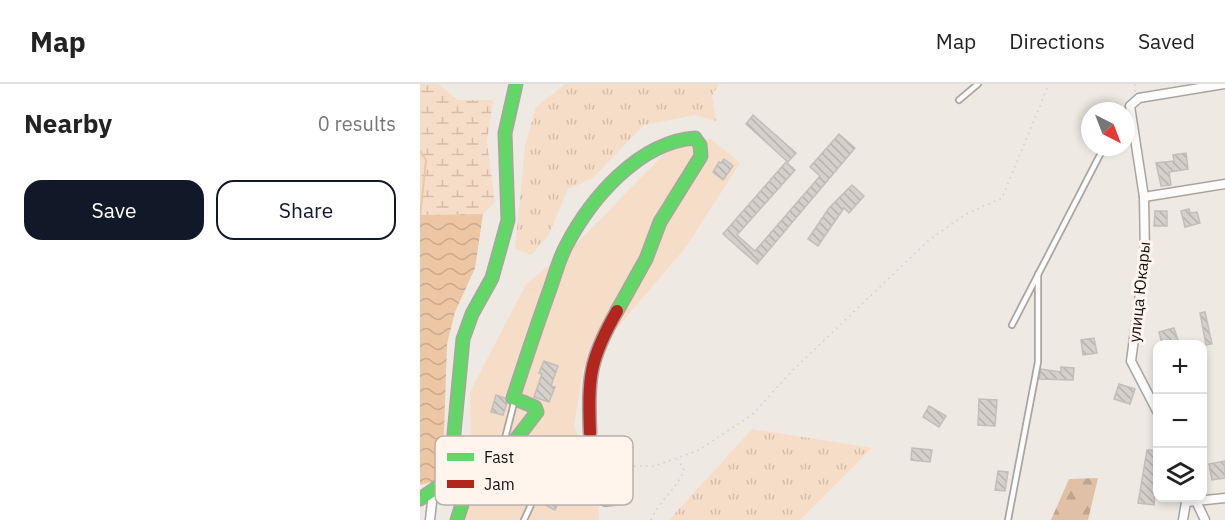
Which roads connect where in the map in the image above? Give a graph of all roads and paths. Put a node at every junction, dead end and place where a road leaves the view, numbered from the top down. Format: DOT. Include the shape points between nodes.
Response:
graph roads {
  1 [pos="516,84"];
  2 [pos="978,84"];
  3 [pos="1049,84"];
  4 [pos="1224,84"];
  5 [pos="959,100"];
  6 [pos="1135,102"];
  7 [pos="1135,148"];
  8 [pos="1099,156"];
  9 [pos="1225,184"];
  10 [pos="1144,197"];
  11 [pos="1038,274"];
  12 [pos="1012,325"];
  13 [pos="514,403"];
  14 [pos="1153,403"];
  15 [pos="590,433"];
  16 [pos="454,436"];
  17 [pos="506,436"];
  18 [pos="518,436"];
  19 [pos="592,436"];
  20 [pos="677,458"];
  21 [pos="633,466"];
  22 [pos="433,493"];
  23 [pos="1225,498"];
  24 [pos="420,499"];
  25 [pos="1207,499"];
  26 [pos="1186,502"];
  27 [pos="1197,502"];
  28 [pos="462,505"];
  29 [pos="531,505"];
  30 [pos="430,520"];
  31 [pos="457,520"];
  32 [pos="524,520"];
  33 [pos="651,520"];
  34 [pos="1008,520"];
  35 [pos="1183,520"];
  36 [pos="1205,520"];
  1 -- 16 [label="street" via="505,134 508,220 492,278 463,339"];
  2 -- 5 [label="lane"];
  3 -- 20 [label="path" via="1002,198 966,214 929,240 793,370 752,415 697,451"];
  4 -- 6 [label="street, улица Юкары" via="1139,98"];
  7 -- 10 [label="street, улица Юкары"];
  8 -- 11 [label="lane"];
  9 -- 10 [label="street"];
  10 -- 14 [label="street, улица Юкары" via="1146,256 1131,361"];
  11 -- 12 [label="lane"];
  11 -- 34 [label="lane" via="1038,362"];
  13 -- 17 [label="lane"];
  15 -- 18 [label="street" via="588,383 598,344 646,259 660,222 701,156 695,138 670,140 635,162 600,197 566,245 513,398 536,407 537,412"];
  15 -- 19 [label="path"];
  20 -- 21 [label="path" via="654,466"];
  20 -- 33 [label="path" via="684,470 679,483"];
  22 -- 24 [label="street"];
  22 -- 30 [label="street"];
  23 -- 25 [label="street"];
  26 -- 35 [label="street"];
  27 -- 36 [label="street"];
  28 -- 31 [label="street"];
  29 -- 32 [label="lane"];
}
